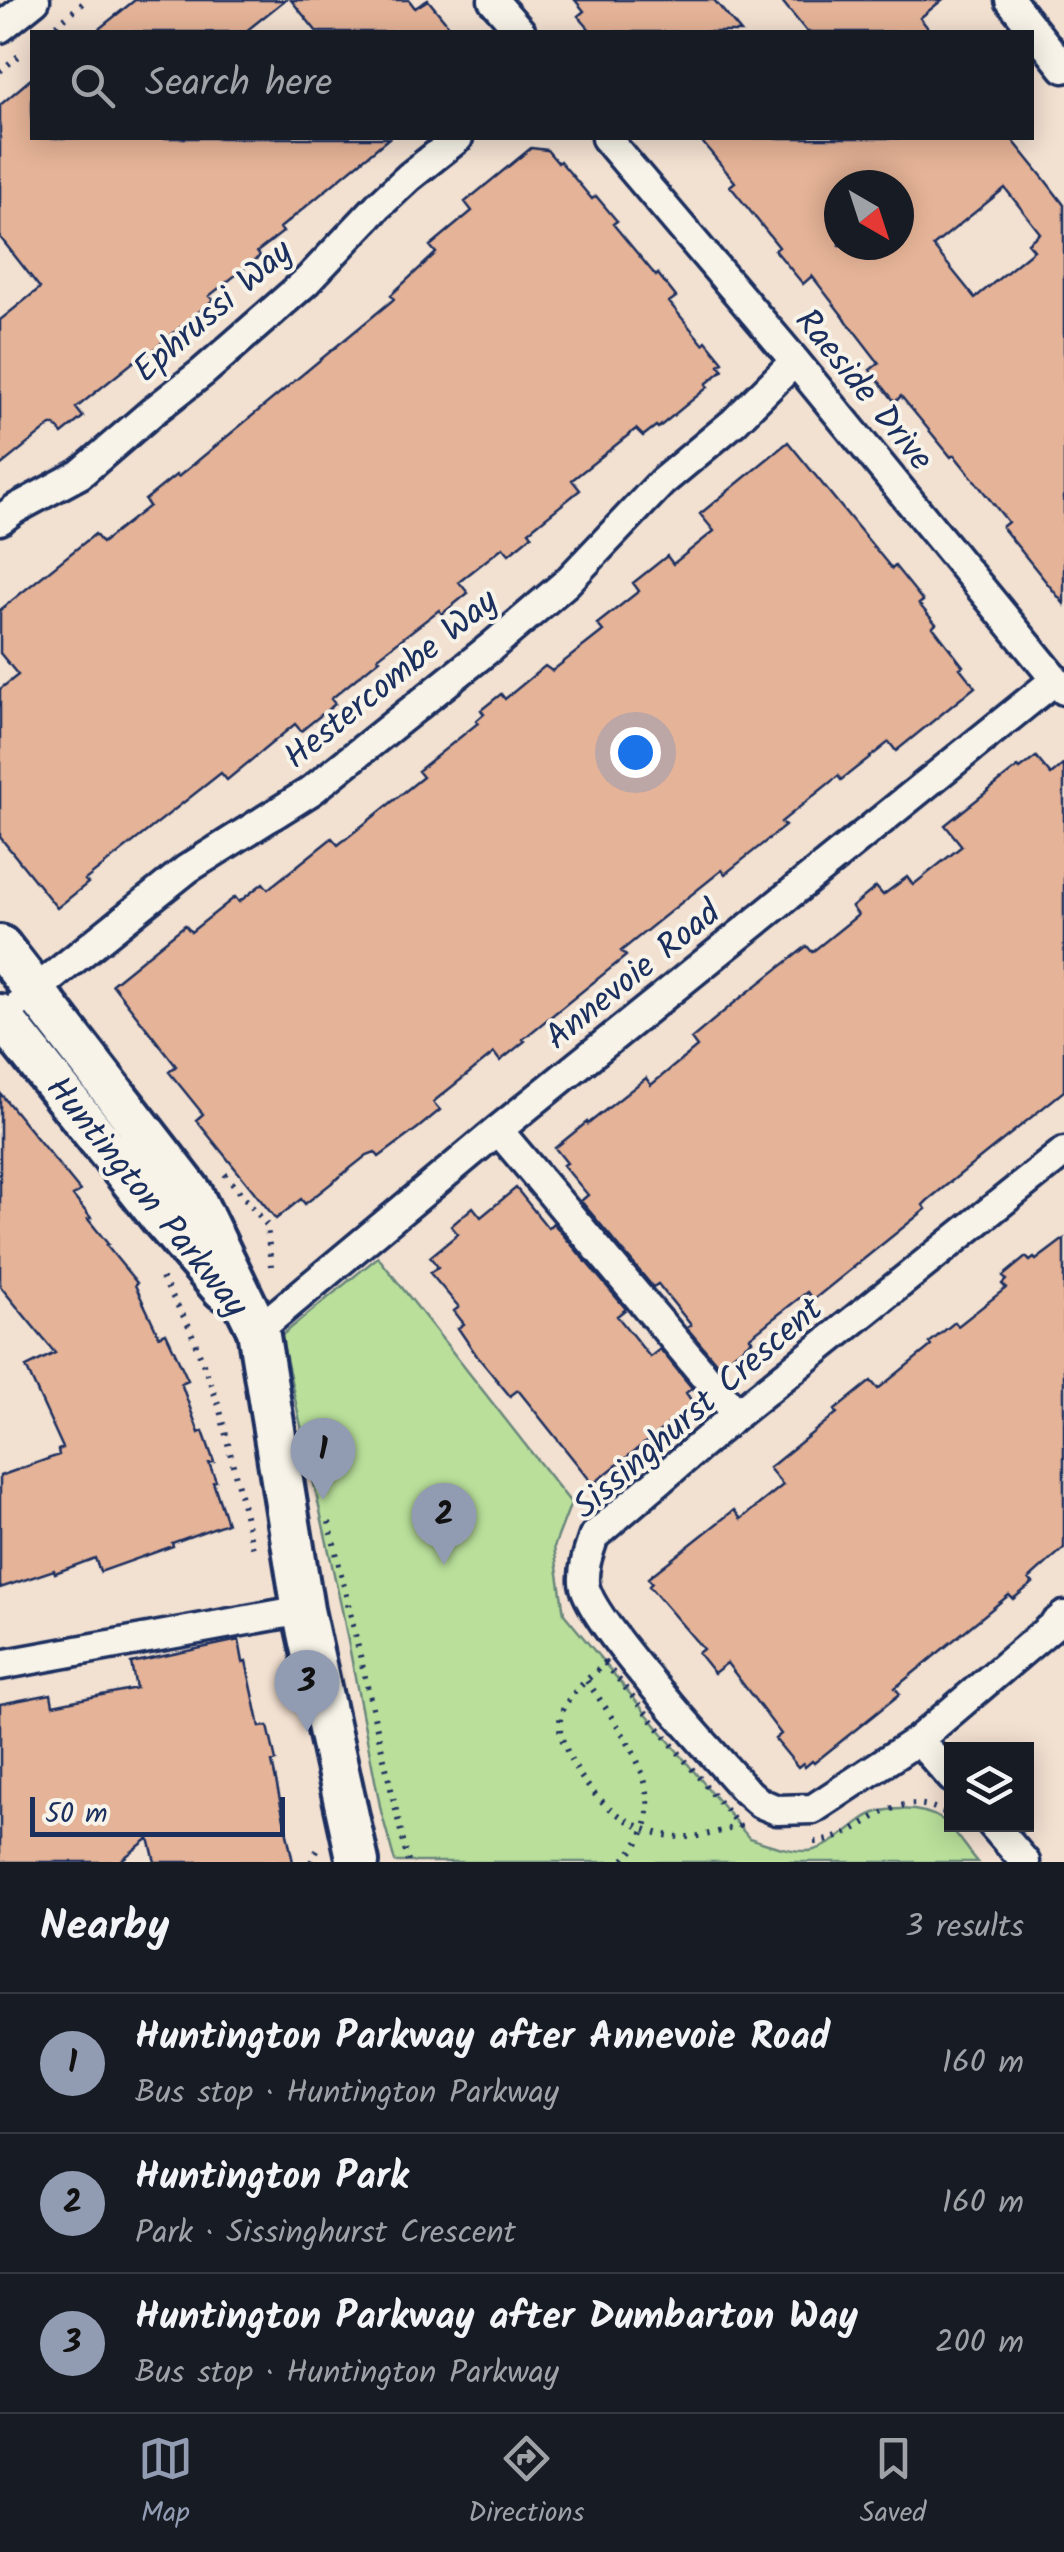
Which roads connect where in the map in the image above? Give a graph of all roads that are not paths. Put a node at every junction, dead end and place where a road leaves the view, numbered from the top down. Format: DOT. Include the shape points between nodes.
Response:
graph roads {
  1 [pos="35,0"];
  2 [pos="493,0"];
  3 [pos="1010,0"];
  4 [pos="0,28"];
  5 [pos="519,30"];
  6 [pos="1034,30"];
  7 [pos="1034,30"];
  8 [pos="1064,68"];
  9 [pos="456,140"];
  10 [pos="608,140"];
  11 [pos="795,362"];
  12 [pos="0,520"];
  13 [pos="1059,685"];
  14 [pos="0,946"];
  15 [pos="35,990"];
  16 [pos="1,1017"];
  17 [pos="498,1130"];
  18 [pos="1064,1152"];
  19 [pos="258,1330"];
  20 [pos="737,1414"];
  21 [pos="304,1610"];
  22 [pos="1064,1616"];
  23 [pos="0,1665"];
  24 [pos="918,1740"];
  25 [pos="944,1769"];
  26 [pos="999,1832"];
  27 [pos="341,1857"];
  28 [pos="1025,1862"];
  1 -- 4 [label="street"];
  2 -- 5 [label="street"];
  3 -- 7 [label="street"];
  6 -- 8 [label="street"];
  9 -- 12 [label="street, Ephrussi Way" via="378,206 260,324 80,474"];
  10 -- 11 [label="street, Raeside Drive"];
  11 -- 13 [label="street, Raeside Drive"];
  11 -- 15 [label="street, Hestercombe Way" via="491,647 311,792 187,869"];
  13 -- 17 [label="street, Annevoie Road"];
  14 -- 15 [label="street, Huntington Parkway"];
  15 -- 16 [label="street, Hestercombe Way"];
  15 -- 19 [label="street, Huntington Parkway" via="192,1194"];
  16 -- 19 [label="street, Huntington Parkway"];
  17 -- 19 [label="street, Annevoie Road"];
  17 -- 20 [label="street"];
  18 -- 20 [label="street, Sissinghurst Crescent"];
  19 -- 21 [label="street, Huntington Parkway"];
  20 -- 24 [label="street, Sissinghurst Crescent" via="594,1536 584,1585 594,1608 745,1790 777,1810 812,1809"];
  21 -- 23 [label="street"];
  21 -- 27 [label="street, Huntington Parkway"];
  22 -- 24 [label="street, Sissinghurst Crescent"];
  24 -- 25 [label="street"];
  26 -- 28 [label="street"];
}
